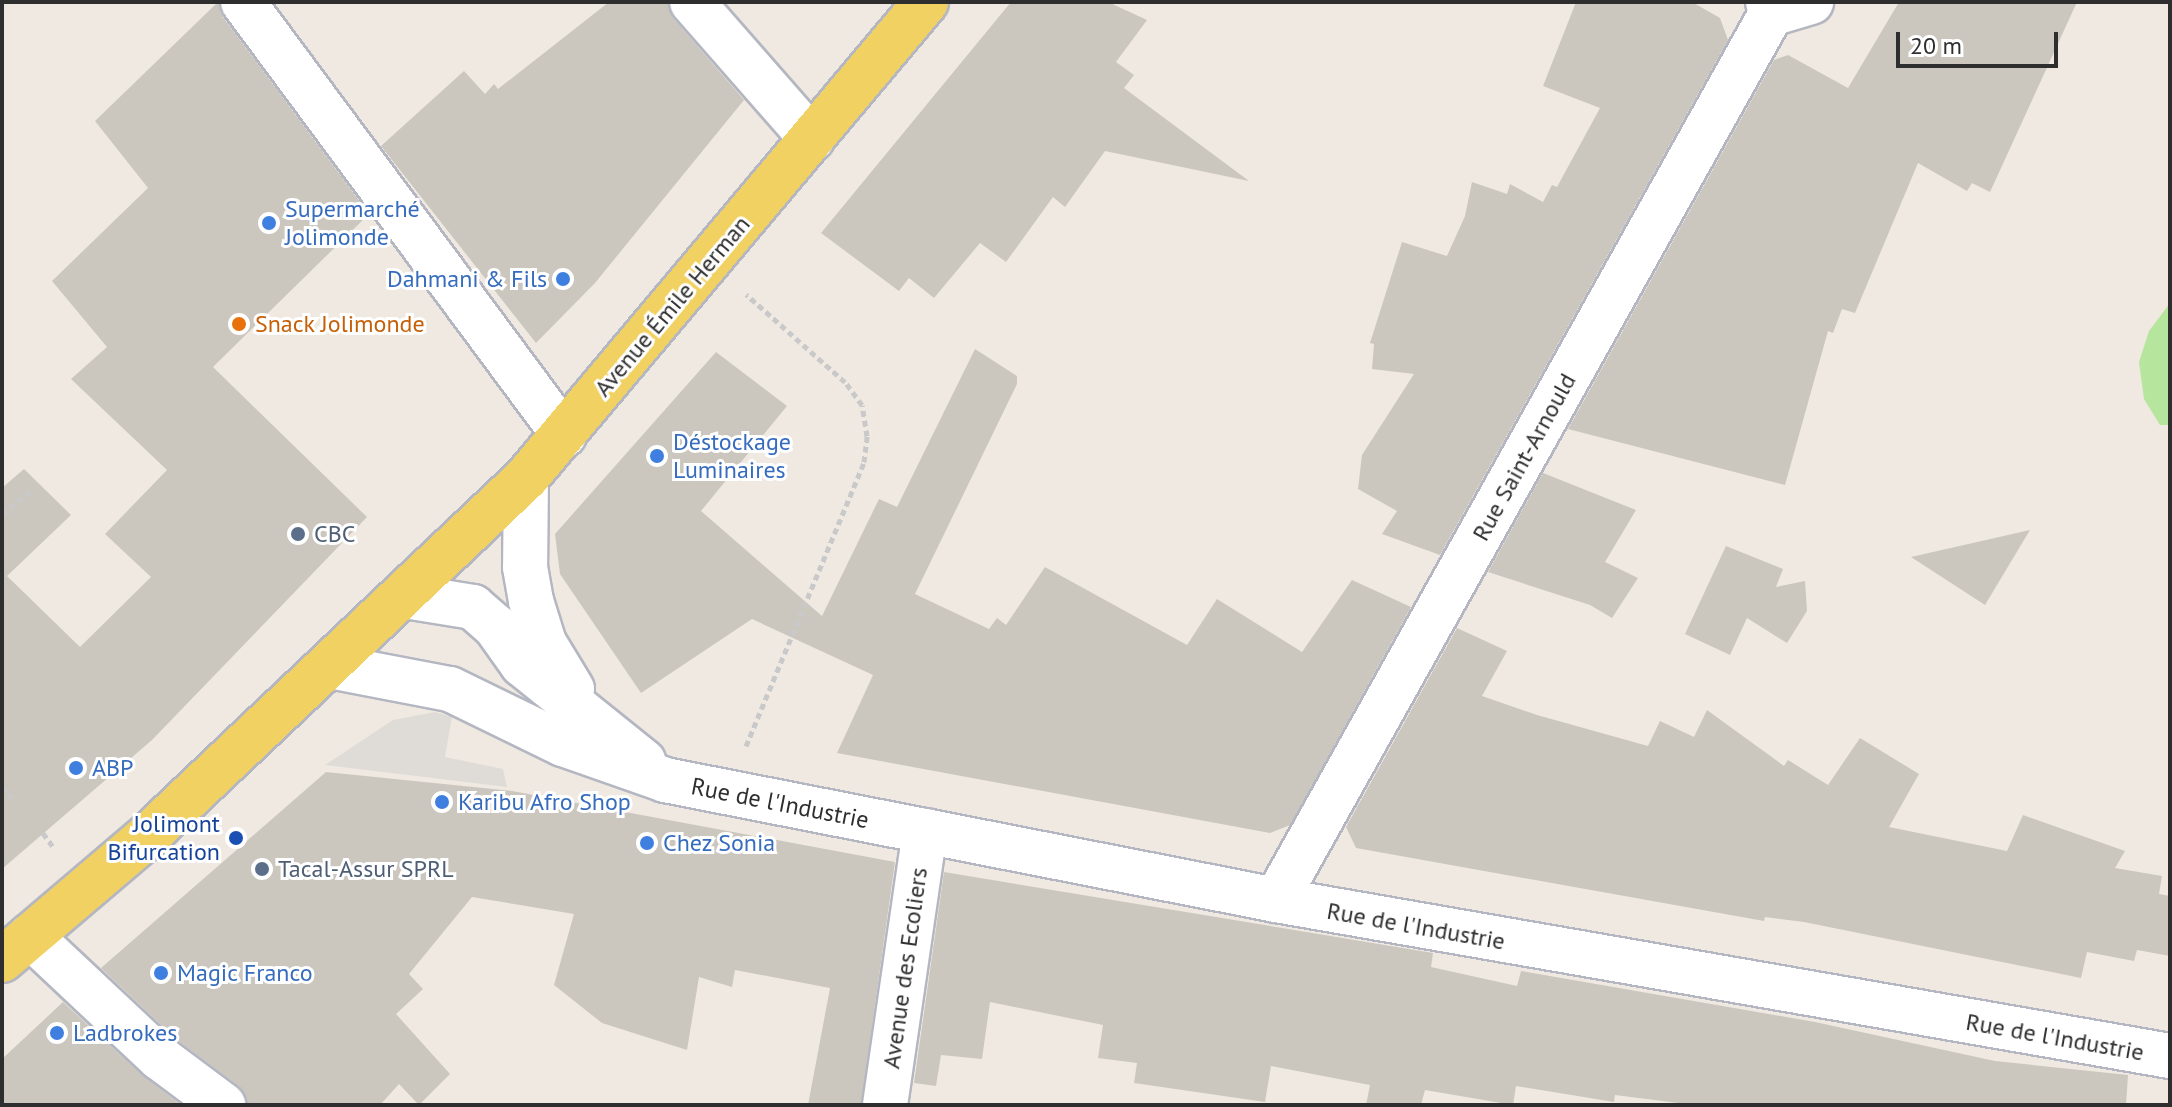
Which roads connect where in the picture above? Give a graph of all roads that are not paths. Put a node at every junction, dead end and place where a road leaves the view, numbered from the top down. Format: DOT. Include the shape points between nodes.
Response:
graph roads {
  1 [pos="243,2"];
  2 [pos="692,2"];
  3 [pos="926,2"];
  4 [pos="1783,6"];
  5 [pos="812,139"];
  6 [pos="564,435"];
  7 [pos="526,478"];
  8 [pos="405,596"];
  9 [pos="329,666"];
  10 [pos="612,737"];
  11 [pos="665,780"];
  12 [pos="925,831"];
  13 [pos="1276,900"];
  14 [pos="16,948"];
  15 [pos="2170,1056"];
  16 [pos="223,1105"];
  17 [pos="885,1105"];
  1 -- 6 [label="street"];
  2 -- 5 [label="street"];
  3 -- 5 [label="main road, Avenue Émile Herman"];
  4 -- 13 [label="street, Rue Saint-Arnould"];
  5 -- 6 [label="main road, Avenue Émile Herman"];
  6 -- 7 [label="main road, Avenue Émile Herman"];
  7 -- 8 [label="main road, Avenue Émile Herman"];
  7 -- 10 [label="street, Rue de l'Industrie" via="525,567 544,643 567,683"];
  8 -- 9 [label="main road, Avenue Émile Herman"];
  8 -- 10 [label="street, Rue de l'Industrie" via="473,607 522,664"];
  9 -- 11 [label="street, Rue de l'Industrie" via="450,689 563,744"];
  9 -- 14 [label="main road, Avenue Émile Herman"];
  10 -- 11 [label="street, Rue de l'Industrie"];
  11 -- 12 [label="street, Rue de l'Industrie"];
  12 -- 13 [label="street, Rue de l'Industrie"];
  12 -- 17 [label="street, Avenue des Ecoliers"];
  13 -- 15 [label="street, Rue de l'Industrie"];
  14 -- 16 [label="street"];
}
